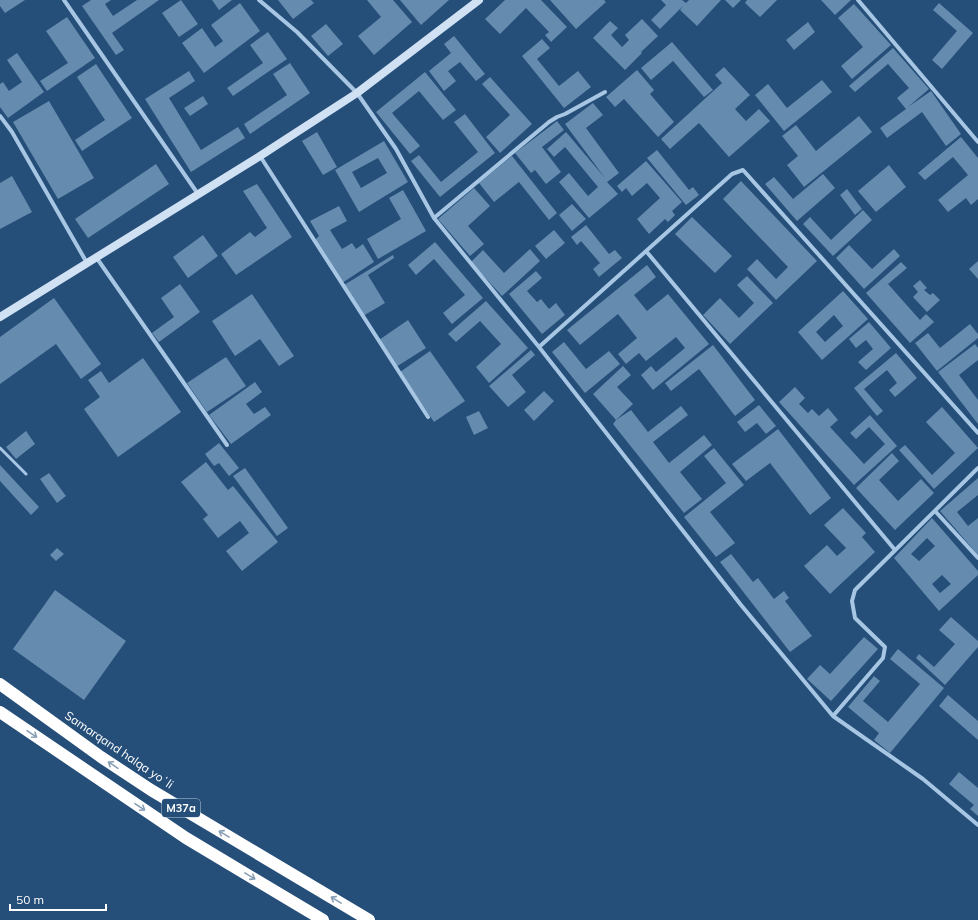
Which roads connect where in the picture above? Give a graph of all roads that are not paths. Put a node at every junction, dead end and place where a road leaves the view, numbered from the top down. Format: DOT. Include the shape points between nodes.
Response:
graph roads {
  1 [pos="64,0"];
  2 [pos="259,0"];
  3 [pos="479,0"];
  4 [pos="858,0"];
  5 [pos="605,92"];
  6 [pos="357,93"];
  7 [pos="0,116"];
  8 [pos="978,142"];
  9 [pos="260,156"];
  10 [pos="198,194"];
  11 [pos="434,218"];
  12 [pos="646,251"];
  13 [pos="96,257"];
  14 [pos="87,262"];
  15 [pos="0,317"];
  16 [pos="539,347"];
  17 [pos="428,417"];
  18 [pos="978,433"];
  19 [pos="227,445"];
  20 [pos="0,448"];
  21 [pos="978,468"];
  22 [pos="26,474"];
  23 [pos="934,511"];
  24 [pos="895,550"];
  25 [pos="978,558"];
  26 [pos="0,684"];
  27 [pos="0,712"];
  28 [pos="833,716"];
  29 [pos="978,825"];
  30 [pos="323,920"];
  31 [pos="369,920"];
  1 -- 10 [label="street"];
  2 -- 6 [label="street" via="297,32"];
  3 -- 6 [label="main road"];
  4 -- 8 [label="street"];
  5 -- 11 [label="street" via="549,122"];
  6 -- 9 [label="main road"];
  6 -- 11 [label="street" via="396,149"];
  7 -- 14 [label="street" via="12,132"];
  9 -- 10 [label="main road"];
  9 -- 17 [label="street"];
  10 -- 13 [label="main road"];
  11 -- 16 [label="street"];
  12 -- 16 [label="street"];
  12 -- 18 [label="street" via="732,174 743,170"];
  12 -- 24 [label="street"];
  13 -- 14 [label="main road"];
  13 -- 19 [label="street"];
  14 -- 15 [label="main road"];
  16 -- 28 [label="street" via="736,599"];
  20 -- 22 [label="lane"];
  21 -- 23 [label="street"];
  23 -- 24 [label="street"];
  23 -- 25 [label="street"];
  24 -- 28 [label="street" via="855,590 852,601 855,618 885,647 883,658"];
  31 -- 26 [label="highway, Samarqand halqa yoʻli / M37a, one-way" via="151,790"];
  27 -- 30 [label="highway, M37a, one-way" via="186,838"];
  28 -- 29 [label="street" via="923,779"];
}
